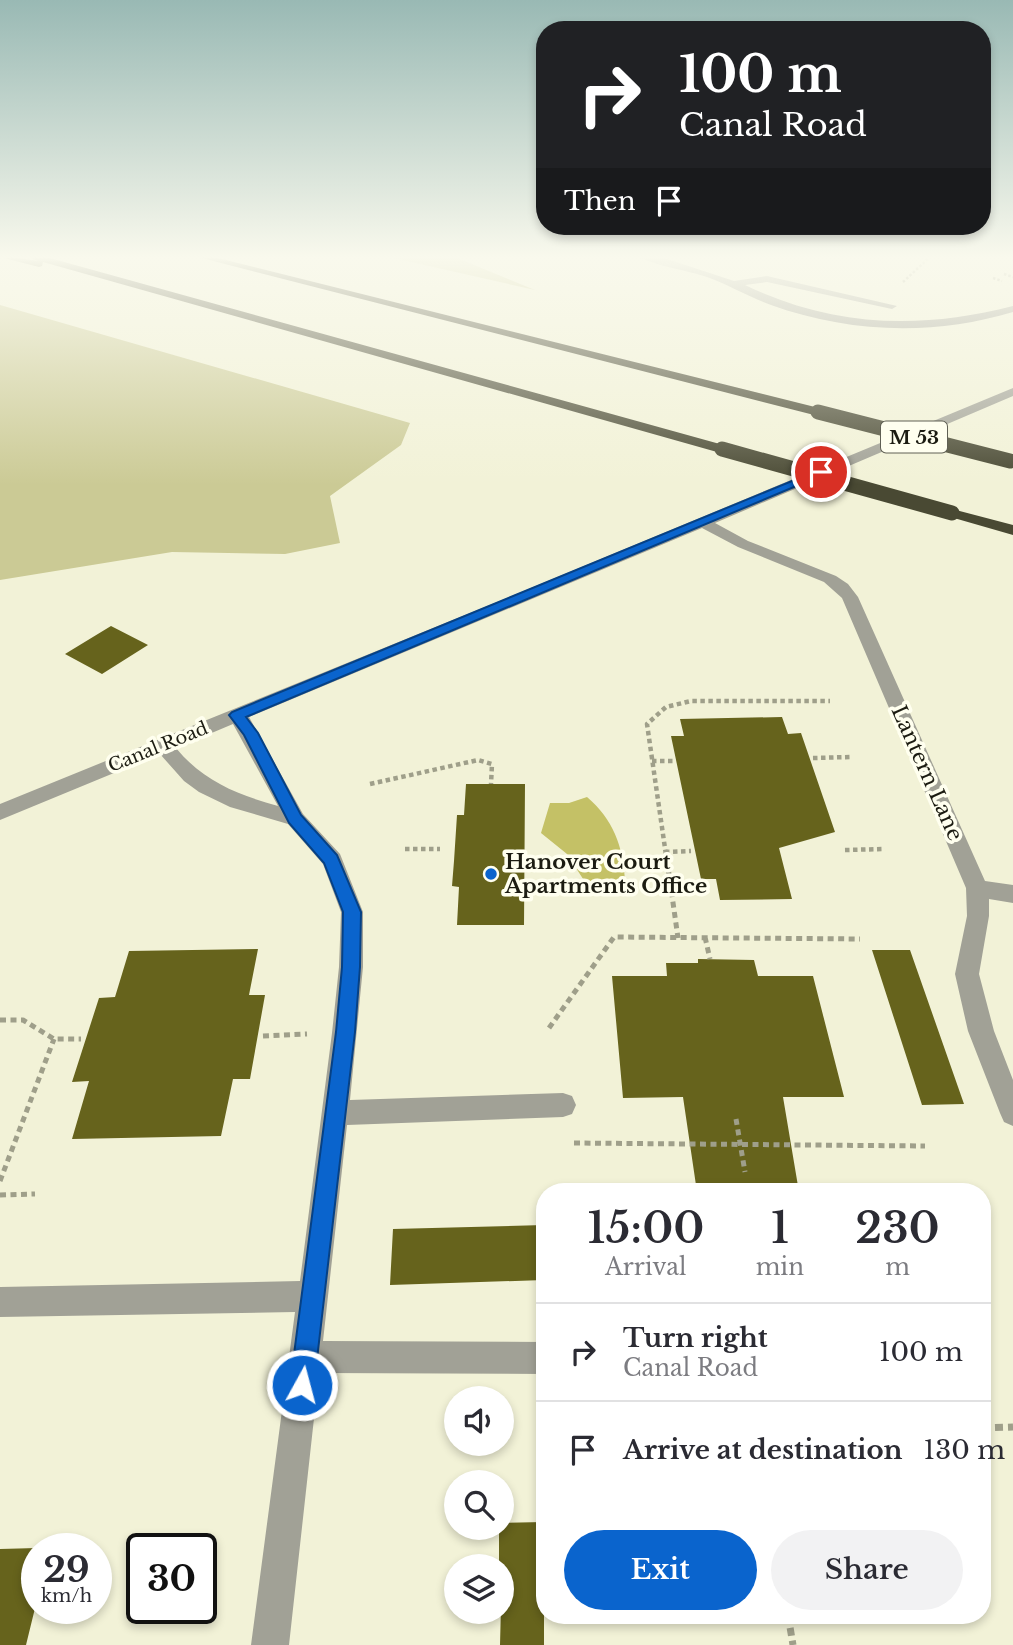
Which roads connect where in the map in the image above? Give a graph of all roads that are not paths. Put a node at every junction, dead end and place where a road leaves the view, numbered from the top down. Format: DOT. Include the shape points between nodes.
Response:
graph roads {
  1 [pos="305,332"];
  2 [pos="499,332"];
  3 [pos="1013,392"];
  4 [pos="1011,461"];
  5 [pos="702,522"];
  6 [pos="1013,530"];
  7 [pos="237,715"];
  8 [pos="163,745"];
  9 [pos="0,812"];
  10 [pos="295,819"];
  11 [pos="977,888"];
  12 [pos="1013,894"];
  13 [pos="563,1105"];
  14 [pos="336,1113"];
  15 [pos="1013,1113"];
  16 [pos="314,1296"];
  17 [pos="0,1303"];
  18 [pos="306,1357"];
  19 [pos="536,1358"];
  20 [pos="270,1645"];
  1 -- 6 [label="highway, bridge"];
  2 -- 4 [label="highway, M 53, bridge"];
  3 -- 5 [label="street, Canal Road"];
  5 -- 7 [label="street, Canal Road"];
  5 -- 11 [label="street, Lantern Lane" via="830,579 850,597"];
  7 -- 8 [label="street, Canal Road"];
  7 -- 10 [label="street"];
  8 -- 9 [label="street, Canal Road"];
  8 -- 10 [label="street" via="179,766 221,797"];
  10 -- 14 [label="street" via="332,860 352,912"];
  11 -- 12 [label="street"];
  11 -- 15 [label="street, Lantern Lane" via="978,916 967,974 981,1031"];
  13 -- 14 [label="street"];
  14 -- 16 [label="street"];
  16 -- 17 [label="street"];
  16 -- 18 [label="street"];
  18 -- 19 [label="street"];
  18 -- 20 [label="street"];
}
